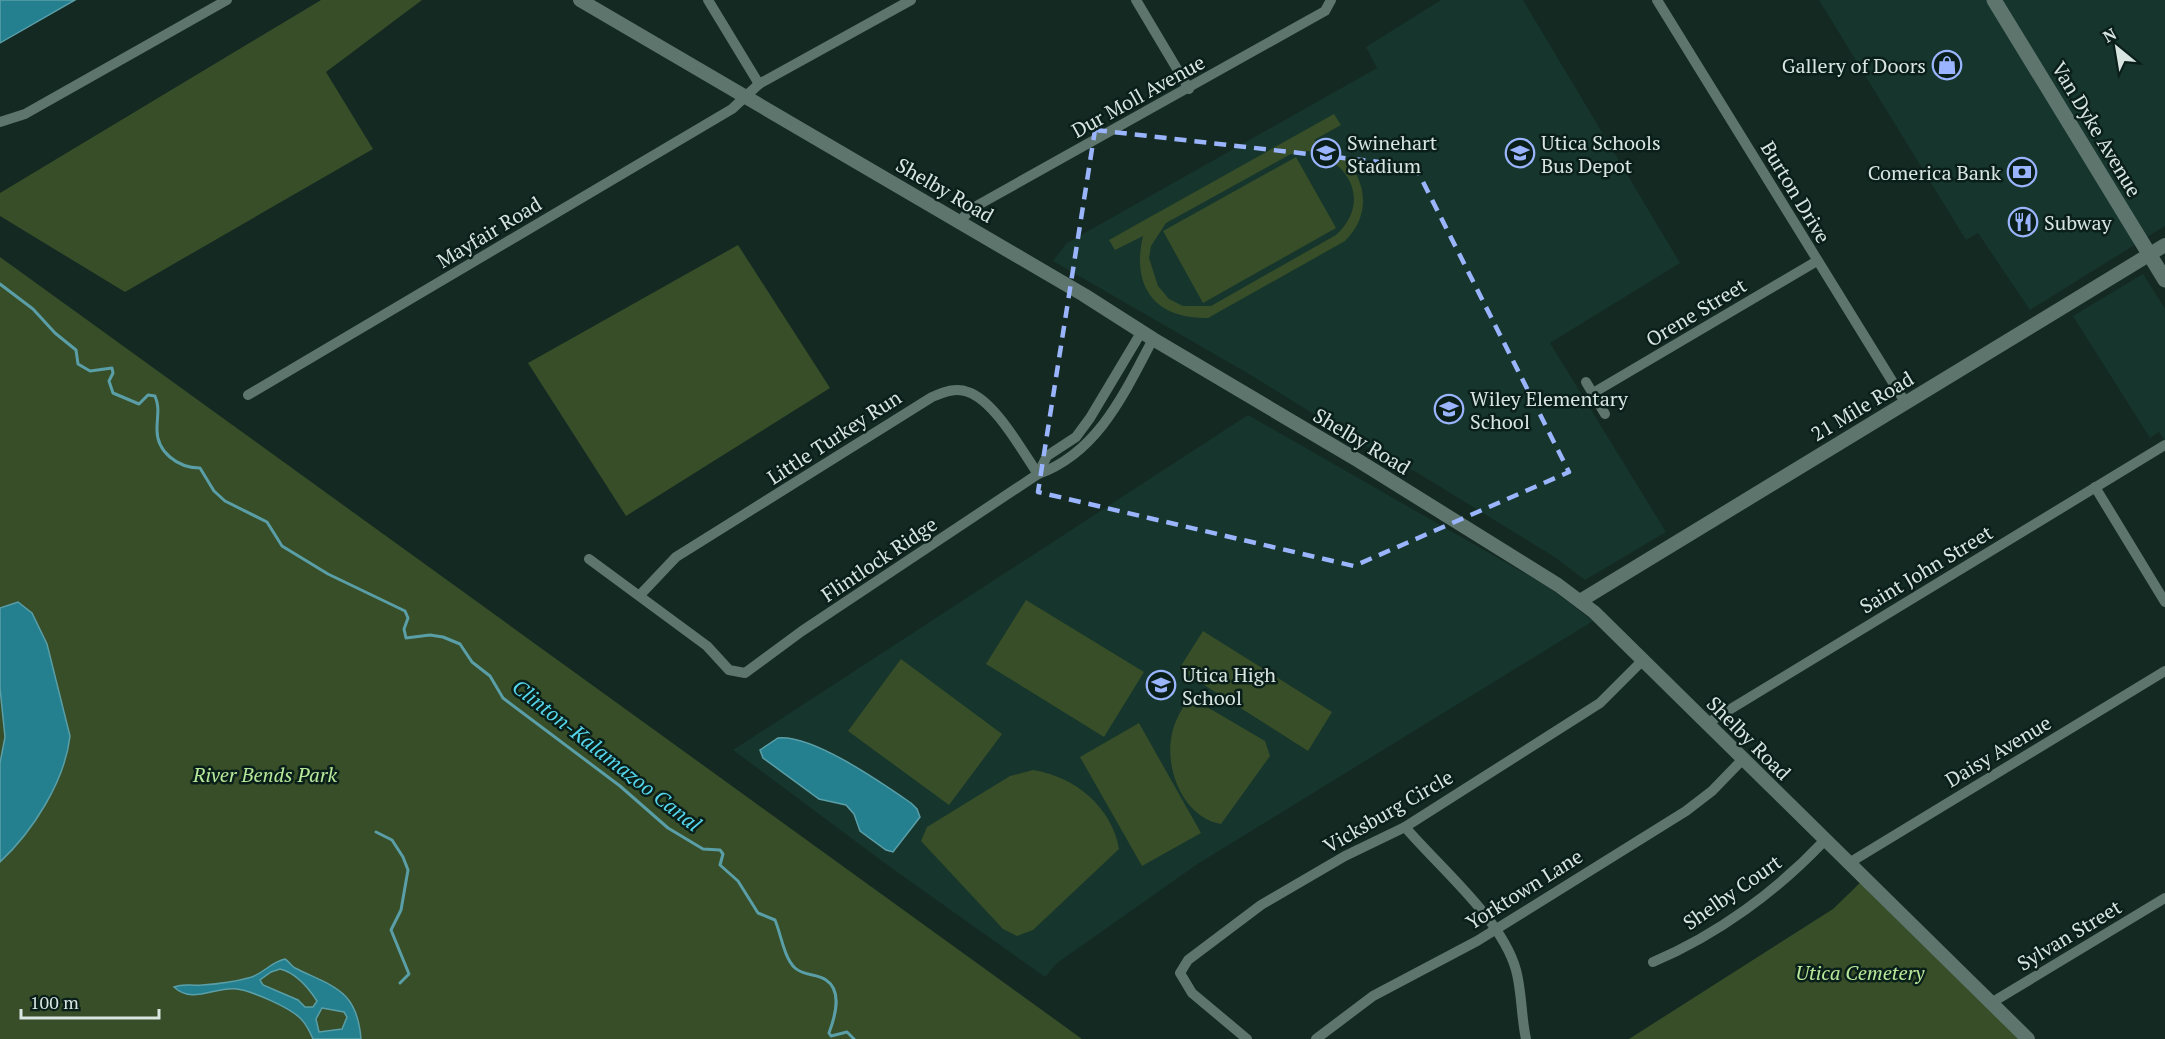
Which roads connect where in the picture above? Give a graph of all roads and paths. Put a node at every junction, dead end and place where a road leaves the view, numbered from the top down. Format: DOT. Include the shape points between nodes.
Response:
graph roads {
  1 [pos="227,0"];
  2 [pos="580,0"];
  3 [pos="708,0"];
  4 [pos="911,0"];
  5 [pos="1136,0"];
  6 [pos="1331,0"];
  7 [pos="1657,0"];
  8 [pos="1994,0"];
  9 [pos="759,84"];
  10 [pos="1189,88"];
  11 [pos="746,97"];
  12 [pos="0,122"];
  13 [pos="960,221"];
  14 [pos="2165,245"];
  15 [pos="2150,254"];
  16 [pos="1817,261"];
  17 [pos="2165,280"];
  18 [pos="1148,335"];
  19 [pos="1586,382"];
  20 [pos="1593,393"];
  21 [pos="248,395"];
  22 [pos="1905,402"];
  23 [pos="1094,412"];
  24 [pos="1605,414"];
  25 [pos="1106,421"];
  26 [pos="2165,445"];
  27 [pos="1038,474"];
  28 [pos="2095,487"];
  29 [pos="589,559"];
  30 [pos="640,595"];
  31 [pos="1580,601"];
  32 [pos="2165,602"];
  33 [pos="1644,659"];
  34 [pos="2165,670"];
  35 [pos="1706,724"];
  36 [pos="1743,759"];
  37 [pos="1405,827"];
  38 [pos="1825,840"];
  39 [pos="1849,863"];
  40 [pos="2165,898"];
  41 [pos="1494,930"];
  42 [pos="1653,962"];
  43 [pos="1991,1003"];
  44 [pos="1247,1039"];
  45 [pos="1316,1039"];
  46 [pos="1526,1039"];
  47 [pos="2028,1039"];
  1 -- 12 [label="street" via="24,114"];
  2 -- 11 [label="street, Shelby Road"];
  3 -- 9 [label="street"];
  4 -- 9 [label="street, Mayfair Road"];
  5 -- 10 [label="street"];
  6 -- 10 [label="street, Dur Moll Avenue" via="1325,11"];
  7 -- 16 [label="street, Burton Drive"];
  8 -- 15 [label="main road, Van Dyke Avenue"];
  9 -- 11 [label="street, Mayfair Road"];
  10 -- 13 [label="street, Dur Moll Avenue" via="971,209"];
  11 -- 13 [label="street, Shelby Road"];
  11 -- 21 [label="street, Mayfair Road" via="732,109"];
  13 -- 18 [label="street, Shelby Road"];
  14 -- 15 [label="street, 21 Mile Road"];
  15 -- 17 [label="main road, Van Dyke Avenue"];
  15 -- 22 [label="street, 21 Mile Road"];
  16 -- 20 [label="street, Orene Street"];
  16 -- 22 [label="street, Burton Drive"];
  18 -- 23 [label="street, Flintlock Ridge"];
  18 -- 25 [label="street, Flintlock Ridge"];
  18 -- 31 [label="street, Shelby Road" via="1359,461"];
  19 -- 20 [label="street"];
  20 -- 24 [label="street"];
  22 -- 31 [label="street, 21 Mile Road"];
  23 -- 25 [label="street"];
  23 -- 27 [label="street, Flintlock Ridge" via="1076,437 1047,456"];
  25 -- 27 [label="street, Flintlock Ridge" via="1085,448 1058,467"];
  26 -- 28 [label="street, Saint John Street"];
  27 -- 30 [label="street, Flintlock Ridge" via="802,631 753,669 740,674 729,670 707,646"];
  27 -- 30 [label="street, Little Turkey Run" via="981,400 967,391 946,391 684,552 665,566"];
  28 -- 32 [label="street"];
  28 -- 35 [label="street, Saint John Street"];
  29 -- 30 [label="street"];
  31 -- 33 [label="street, Shelby Road"];
  33 -- 35 [label="street, Shelby Road"];
  33 -- 37 [label="street, Vicksburg Circle" via="1600,703"];
  34 -- 39 [label="street, Daisy Avenue"];
  35 -- 36 [label="street, Shelby Road"];
  36 -- 38 [label="street, Shelby Road"];
  36 -- 41 [label="street, Yorktown Lane" via="1692,807"];
  37 -- 41 [label="street" via="1465,891"];
  37 -- 44 [label="street, Vicksburg Circle" via="1345,856 1261,905 1184,964 1180,973 1192,993"];
  38 -- 39 [label="street, Shelby Road"];
  38 -- 42 [label="street, Shelby Court" via="1761,899"];
  39 -- 43 [label="street, Shelby Road"];
  40 -- 43 [label="street, Sylvan Street"];
  41 -- 45 [label="street, Yorktown Lane" via="1373,996"];
  41 -- 46 [label="street" via="1515,969"];
  43 -- 47 [label="street, Shelby Road"];
}
